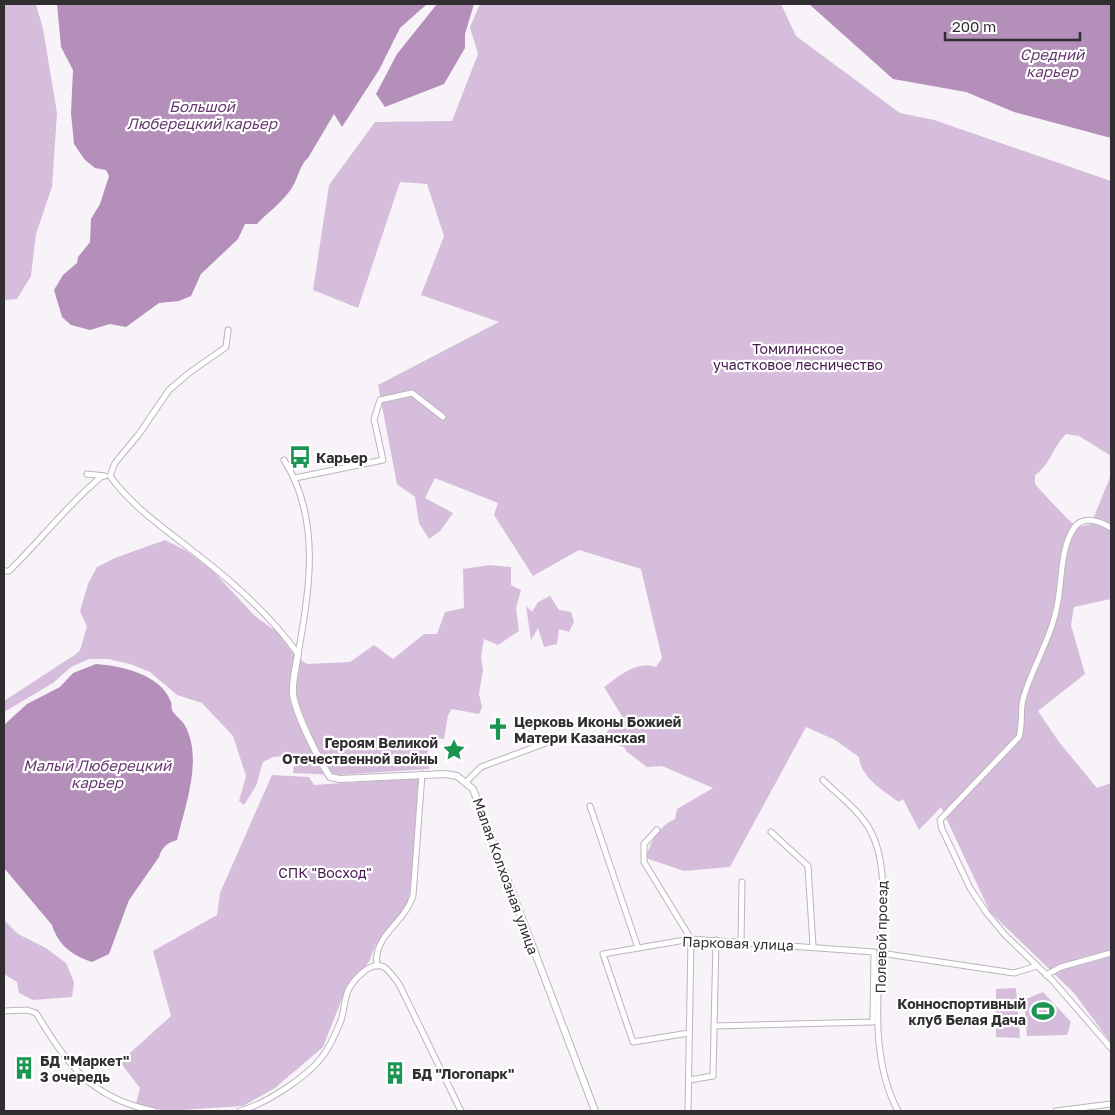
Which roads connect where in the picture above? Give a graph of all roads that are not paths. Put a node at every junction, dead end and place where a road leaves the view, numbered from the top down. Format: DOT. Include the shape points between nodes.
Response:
graph roads {
  1 [pos="228,330"];
  2 [pos="443,417"];
  3 [pos="284,460"];
  4 [pos="87,474"];
  5 [pos="102,476"];
  6 [pos="110,476"];
  7 [pos="295,478"];
  8 [pos="1111,528"];
  9 [pos="4,571"];
  10 [pos="298,654"];
  11 [pos="546,742"];
  12 [pos="422,774"];
  13 [pos="823,780"];
  14 [pos="466,782"];
  15 [pos="590,806"];
  16 [pos="657,830"];
  17 [pos="771,832"];
  18 [pos="742,882"];
  19 [pos="691,939"];
  20 [pos="716,940"];
  21 [pos="741,942"];
  22 [pos="813,946"];
  23 [pos="638,948"];
  24 [pos="877,952"];
  25 [pos="1111,953"];
  26 [pos="377,966"];
  27 [pos="1037,966"];
  28 [pos="1046,975"];
  29 [pos="4,1012"];
  30 [pos="714,1026"];
  31 [pos="689,1033"];
  32 [pos="1111,1048"];
  33 [pos="689,1080"];
  34 [pos="1111,1104"];
  35 [pos="154,1111"];
  36 [pos="240,1111"];
  37 [pos="461,1111"];
  38 [pos="595,1111"];
  39 [pos="688,1111"];
  40 [pos="898,1111"];
  41 [pos="1056,1111"];
  1 -- 6 [label="street" via="226,347 169,390 115,463"];
  2 -- 7 [label="street" via="412,393 380,400 374,419 383,460"];
  3 -- 7 [label="street"];
  4 -- 5 [label="street"];
  5 -- 6 [label="street"];
  5 -- 9 [label="street" via="68,508 36,546 9,571"];
  6 -- 10 [label="street" via="157,522 251,602"];
  7 -- 10 [label="street" via="310,540 308,599"];
  8 -- 27 [label="street" via="1090,520 1074,528 1062,566 1049,635 1023,700 1019,737 940,820 970,888 1005,935"];
  10 -- 12 [label="street, Малая Колхозная улица" via="293,686 296,703 330,777"];
  11 -- 14 [label="street" via="488,764"];
  12 -- 14 [label="street, Малая Колхозная улица" via="457,776"];
  12 -- 26 [label="street" via="413,896 406,913 377,947"];
  13 -- 24 [label="street, Полевой проезд" via="871,831 883,874"];
  14 -- 38 [label="street, Малая Колхозная улица" via="480,801 514,901"];
  15 -- 23 [label="street"];
  16 -- 19 [label="street" via="644,844 644,862"];
  17 -- 22 [label="street" via="808,866"];
  18 -- 21 [label="street"];
  19 -- 20 [label="street, Парковая улица"];
  19 -- 23 [label="street, Парковая улица"];
  19 -- 31 [label="street"];
  20 -- 21 [label="street, Парковая улица"];
  20 -- 30 [label="street"];
  21 -- 22 [label="street, Парковая улица"];
  22 -- 24 [label="street, Парковая улица"];
  23 -- 31 [label="street, Парковая улица" via="603,954 633,1042"];
  24 -- 27 [label="street, Парковая улица" via="1014,973"];
  24 -- 30 [label="street" via="873,1022"];
  24 -- 40 [label="street, Полевой проезд" via="881,1066"];
  25 -- 28 [label="street" via="1061,967"];
  26 -- 36 [label="street" via="371,966 351,984 341,1021 322,1057 310,1070 270,1098"];
  26 -- 37 [label="street" via="385,968 399,984"];
  27 -- 28 [label="street"];
  28 -- 32 [label="street"];
  29 -- 35 [label="street" via="36,1012 70,1064 86,1081 105,1095"];
  30 -- 33 [label="street" via="713,1076"];
  31 -- 33 [label="street"];
  33 -- 39 [label="street"];
  34 -- 41 [label="street"];
}
